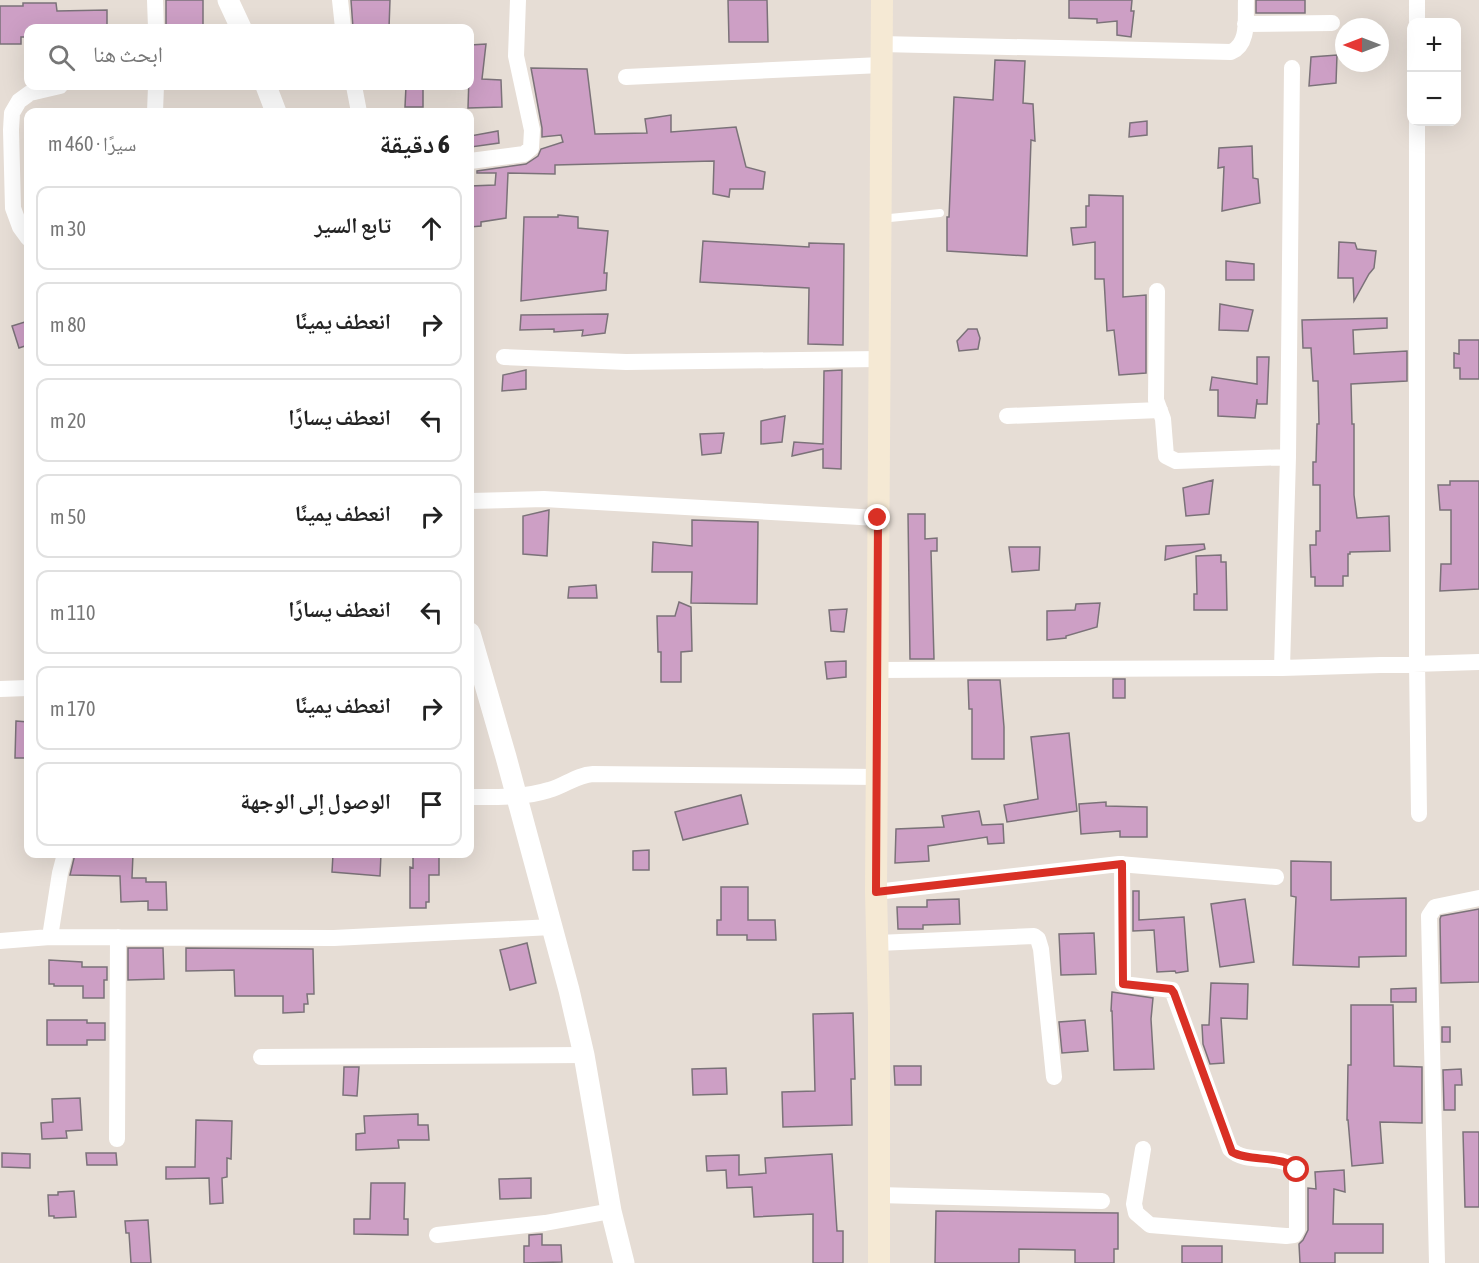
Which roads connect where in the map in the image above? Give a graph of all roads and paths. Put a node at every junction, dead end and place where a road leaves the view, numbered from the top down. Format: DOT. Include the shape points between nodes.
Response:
graph roads {
  1 [pos="154,0"];
  2 [pos="228,0"];
  3 [pos="340,0"];
  4 [pos="518,0"];
  5 [pos="882,0"];
  6 [pos="1246,0"];
  7 [pos="1417,0"];
  8 [pos="1417,18"];
  9 [pos="1332,23"];
  10 [pos="156,24"];
  11 [pos="239,24"];
  12 [pos="343,24"];
  13 [pos="1245,24"];
  14 [pos="881,55"];
  15 [pos="1292,68"];
  16 [pos="626,77"];
  17 [pos="43,90"];
  18 [pos="156,90"];
  19 [pos="268,90"];
  20 [pos="355,90"];
  21 [pos="155,108"];
  22 [pos="274,108"];
  23 [pos="358,108"];
  24 [pos="1417,126"];
  25 [pos="5,130"];
  26 [pos="474,160"];
  27 [pos="939,213"];
  28 [pos="880,219"];
  29 [pos="24,232"];
  30 [pos="1157,291"];
  31 [pos="504,357"];
  32 [pos="879,359"];
  33 [pos="1160,410"];
  34 [pos="1007,416"];
  35 [pos="1288,457"];
  36 [pos="474,501"];
  37 [pos="878,518"];
  38 [pos="474,647"];
  39 [pos="1417,662"];
  40 [pos="1479,662"];
  41 [pos="1282,668"];
  42 [pos="878,670"];
  43 [pos="24,688"];
  44 [pos="0,689"];
  45 [pos="877,777"];
  46 [pos="474,797"];
  47 [pos="517,798"];
  48 [pos="1419,814"];
  49 [pos="64,858"];
  50 [pos="1122,864"];
  51 [pos="1276,877"];
  52 [pos="876,892"];
  53 [pos="1479,898"];
  54 [pos="552,927"];
  55 [pos="50,937"];
  56 [pos="118,937"];
  57 [pos="0,941"];
  58 [pos="878,943"];
  59 [pos="584,1055"];
  60 [pos="261,1057"];
  61 [pos="1054,1077"];
  62 [pos="117,1139"];
  63 [pos="1143,1149"];
  64 [pos="878,1195"];
  65 [pos="1102,1202"];
  66 [pos="611,1211"];
  67 [pos="437,1235"];
  68 [pos="624,1263"];
  69 [pos="879,1263"];
  70 [pos="1437,1263"];
  1 -- 10 [label="street"];
  2 -- 11 [label="street"];
  3 -- 12 [label="street"];
  4 -- 26 [label="street" via="516,56 532,130 531,148 524,154"];
  5 -- 14 [label="main road"];
  6 -- 13 [label="street"];
  7 -- 8 [label="street"];
  9 -- 13 [label="street"];
  13 -- 14 [label="street" via="1242,42 1236,50 1225,53"];
  14 -- 16 [label="street"];
  14 -- 28 [label="main road"];
  15 -- 35 [label="street"];
  17 -- 25 [label="street" via="19,101"];
  18 -- 21 [label="street"];
  19 -- 22 [label="street"];
  20 -- 23 [label="street"];
  24 -- 39 [label="street"];
  25 -- 29 [label="street" via="14,208"];
  27 -- 28 [label="lane"];
  28 -- 32 [label="main road"];
  30 -- 33 [label="street" via="1156,400"];
  31 -- 32 [label="street" via="626,362"];
  32 -- 37 [label="main road"];
  33 -- 34 [label="street"];
  33 -- 35 [label="street" via="1165,453 1172,460"];
  35 -- 41 [label="street"];
  36 -- 37 [label="street" via="544,499"];
  37 -- 42 [label="main road"];
  38 -- 47 [label="street"];
  39 -- 40 [label="street"];
  39 -- 41 [label="street"];
  39 -- 48 [label="street"];
  41 -- 42 [label="street"];
  42 -- 45 [label="main road"];
  43 -- 44 [label="street"];
  45 -- 47 [label="street" via="582,774 551,790"];
  45 -- 52 [label="main road"];
  46 -- 47 [label="street"];
  47 -- 54 [label="street"];
  49 -- 55 [label="street"];
  50 -- 51 [label="street"];
  50 -- 52 [label="street"];
  50 -- 63 [label="street" via="1123,984 1172,990 1230,1149 1240,1156 1290,1163 1297,1170 1297,1230 1286,1236 1150,1225 1136,1213 1134,1204"];
  52 -- 58 [label="main road"];
  53 -- 70 [label="street" via="1435,907 1429,916"];
  54 -- 56 [label="street" via="334,938"];
  54 -- 59 [label="street"];
  55 -- 56 [label="street"];
  55 -- 57 [label="street"];
  56 -- 62 [label="street"];
  58 -- 61 [label="street" via="1034,936 1038,939"];
  58 -- 64 [label="main road"];
  59 -- 60 [label="street"];
  59 -- 66 [label="street"];
  64 -- 65 [label="street"];
  64 -- 69 [label="main road"];
  66 -- 67 [label="street"];
  66 -- 68 [label="street"];
}
